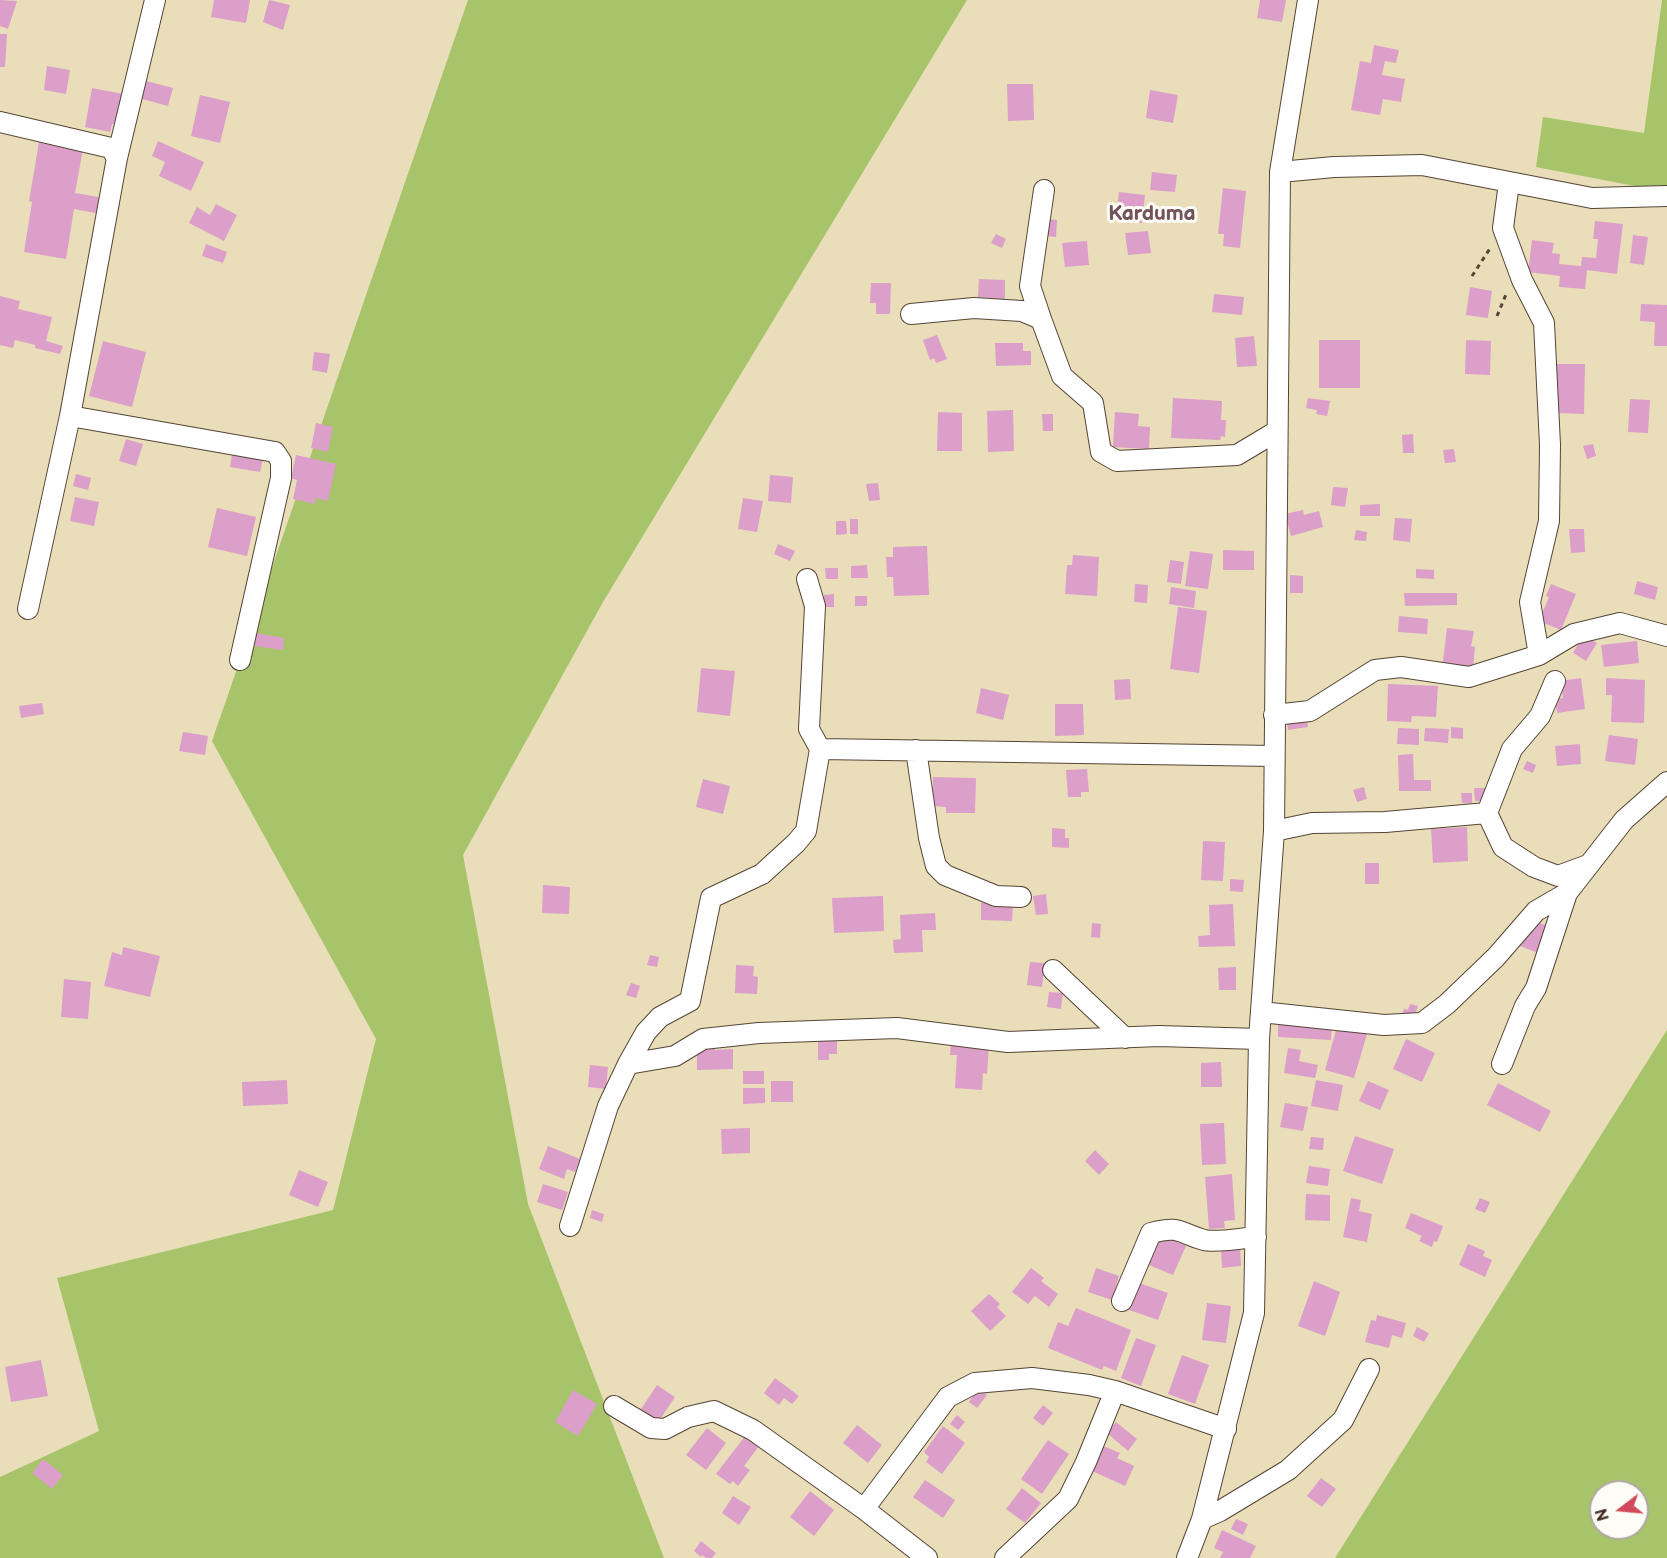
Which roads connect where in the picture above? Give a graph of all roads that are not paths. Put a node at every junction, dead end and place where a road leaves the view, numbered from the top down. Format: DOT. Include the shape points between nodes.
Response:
graph roads {
  1 [pos="155,0"];
  2 [pos="1308,0"];
  3 [pos="0,123"];
  4 [pos="117,159"];
  5 [pos="1280,172"];
  6 [pos="1509,183"];
  7 [pos="1044,190"];
  8 [pos="1667,196"];
  9 [pos="910,314"];
  10 [pos="1041,319"];
  11 [pos="70,416"];
  12 [pos="1277,431"];
  13 [pos="807,579"];
  14 [pos="28,609"];
  15 [pos="1667,636"];
  16 [pos="1539,655"];
  17 [pos="240,660"];
  18 [pos="1555,681"];
  19 [pos="1274,715"];
  20 [pos="820,749"];
  21 [pos="916,750"];
  22 [pos="1275,756"];
  23 [pos="1667,782"];
  24 [pos="1487,813"];
  25 [pos="1274,831"];
  26 [pos="1588,865"];
  27 [pos="1567,893"];
  28 [pos="1021,897"];
  29 [pos="1053,970"];
  30 [pos="1261,1012"];
  31 [pos="1125,1038"];
  32 [pos="1258,1039"];
  33 [pos="628,1064"];
  34 [pos="1502,1064"];
  35 [pos="570,1226"];
  36 [pos="1256,1237"];
  37 [pos="1122,1301"];
  38 [pos="1369,1369"];
  39 [pos="1115,1391"];
  40 [pos="614,1406"];
  41 [pos="1226,1429"];
  42 [pos="864,1509"];
  43 [pos="1202,1519"];
  44 [pos="927,1558"];
  45 [pos="1005,1558"];
  46 [pos="1187,1558"];
  1 -- 4 [label="street"];
  2 -- 5 [label="street"];
  3 -- 4 [label="street" via="111,148"];
  4 -- 11 [label="street"];
  5 -- 6 [label="street" via="1422,165"];
  5 -- 12 [label="street"];
  6 -- 8 [label="street" via="1592,198"];
  6 -- 16 [label="street" via="1503,228 1522,280 1544,323 1549,521 1530,602"];
  7 -- 10 [label="street" via="1030,286"];
  9 -- 10 [label="street" via="974,308 1022,311"];
  10 -- 12 [label="street" via="1062,376 1093,403 1101,452 1117,461 1237,455"];
  11 -- 14 [label="street"];
  11 -- 17 [label="street" via="275,452 281,461 281,478"];
  12 -- 19 [label="street"];
  13 -- 20 [label="street" via="815,606 809,729"];
  15 -- 16 [label="street" via="1620,623 1574,634"];
  16 -- 19 [label="street" via="1468,677 1401,667 1375,669 1310,711"];
  18 -- 24 [label="street" via="1540,716 1512,749"];
  19 -- 22 [label="street"];
  20 -- 21 [label="street"];
  20 -- 33 [label="street" via="806,831 762,874 711,898 690,1001 660,1017 646,1032"];
  21 -- 22 [label="street"];
  21 -- 28 [label="street" via="936,866 945,874 996,896"];
  22 -- 25 [label="street"];
  23 -- 26 [label="street" via="1624,820"];
  24 -- 25 [label="street" via="1385,822 1312,823"];
  24 -- 26 [label="street" via="1503,847 1534,867 1558,876"];
  25 -- 30 [label="street"];
  26 -- 27 [label="street"];
  27 -- 30 [label="street" via="1536,911 1496,957 1422,1023 1384,1025"];
  27 -- 34 [label="street" via="1536,988 1524,1006"];
  29 -- 31 [label="street"];
  30 -- 32 [label="street"];
  31 -- 32 [label="street"];
  31 -- 33 [label="street" via="1008,1042 897,1028 759,1033 703,1040 675,1056"];
  32 -- 36 [label="street"];
  33 -- 35 [label="street" via="608,1106"];
  36 -- 37 [label="street" via="1206,1241 1184,1231 1166,1229 1151,1233"];
  36 -- 41 [label="street" via="1254,1313"];
  38 -- 43 [label="street" via="1343,1420 1312,1449 1288,1470"];
  39 -- 41 [label="street"];
  39 -- 42 [label="street" via="1032,1378 975,1383 948,1397"];
  39 -- 45 [label="street" via="1068,1499"];
  40 -- 42 [label="street" via="651,1428 665,1429 688,1417 714,1411 753,1430"];
  41 -- 43 [label="street"];
  42 -- 44 [label="street"];
  43 -- 46 [label="street"];
}
